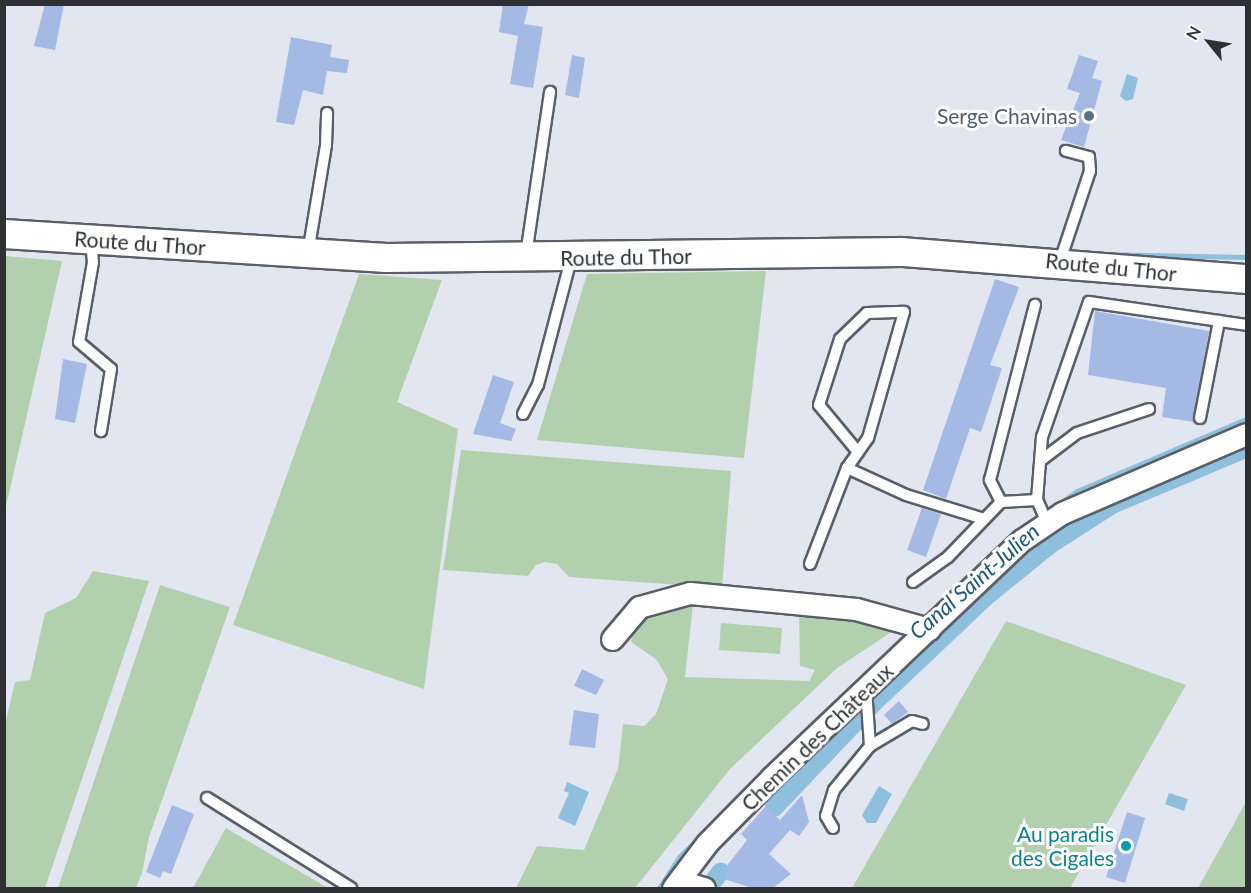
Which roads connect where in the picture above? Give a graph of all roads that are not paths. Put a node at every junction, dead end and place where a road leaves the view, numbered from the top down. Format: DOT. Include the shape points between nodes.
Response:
graph roads {
  1 [pos="550,92"];
  2 [pos="327,113"];
  3 [pos="1066,151"];
  4 [pos="4,234"];
  5 [pos="91,240"];
  6 [pos="308,253"];
  7 [pos="526,258"];
  8 [pos="571,258"];
  9 [pos="1060,261"];
  10 [pos="1246,279"];
  11 [pos="1035,305"];
  12 [pos="1218,321"];
  13 [pos="1246,325"];
  14 [pos="1149,409"];
  15 [pos="523,414"];
  16 [pos="1200,418"];
  17 [pos="101,431"];
  18 [pos="1246,434"];
  19 [pos="858,452"];
  20 [pos="1040,461"];
  21 [pos="847,468"];
  22 [pos="1037,500"];
  23 [pos="1001,502"];
  24 [pos="984,519"];
  25 [pos="1047,523"];
  26 [pos="810,564"];
  27 [pos="913,582"];
  28 [pos="929,629"];
  29 [pos="612,639"];
  30 [pos="866,689"];
  31 [pos="923,724"];
  32 [pos="870,746"];
  33 [pos="207,798"];
  34 [pos="833,828"];
  35 [pos="676,885"];
  36 [pos="351,888"];
  37 [pos="704,888"];
  1 -- 7 [label="lane"];
  2 -- 6 [label="lane" via="326,145"];
  3 -- 9 [label="lane" via="1089,157 1090,171"];
  4 -- 5 [label="street, Route du Thor"];
  5 -- 6 [label="street, Route du Thor"];
  5 -- 17 [label="lane" via="93,262 79,342 111,369"];
  6 -- 7 [label="street, Route du Thor"];
  7 -- 8 [label="street, Route du Thor"];
  8 -- 9 [label="street, Route du Thor" via="903,252"];
  8 -- 15 [label="lane" via="538,385"];
  9 -- 10 [label="street, Route du Thor"];
  11 -- 23 [label="lane" via="990,480"];
  12 -- 13 [label="lane"];
  12 -- 16 [label="lane"];
  12 -- 20 [label="lane" via="1089,302 1042,437"];
  14 -- 20 [label="lane" via="1077,433"];
  18 -- 25 [label="street, Chemin des Châteaux" via="1062,513"];
  19 -- 19 [label="lane" via="819,405 840,339 867,313 904,312 868,438"];
  19 -- 21 [label="lane"];
  20 -- 22 [label="lane"];
  21 -- 24 [label="lane" via="906,495"];
  21 -- 26 [label="lane"];
  22 -- 23 [label="lane"];
  22 -- 25 [label="lane"];
  23 -- 24 [label="lane"];
  24 -- 27 [label="lane" via="948,557"];
  25 -- 28 [label="street, Chemin des Châteaux" via="1022,540"];
  28 -- 29 [label="street" via="856,609 690,593 639,607"];
  28 -- 30 [label="street, Chemin des Châteaux"];
  30 -- 32 [label="lane"];
  30 -- 35 [label="street, Chemin des Châteaux" via="707,843"];
  31 -- 32 [label="lane" via="912,721"];
  32 -- 34 [label="lane" via="834,790 826,816"];
  33 -- 36 [label="lane"];
  35 -- 37 [label="street"];
}
